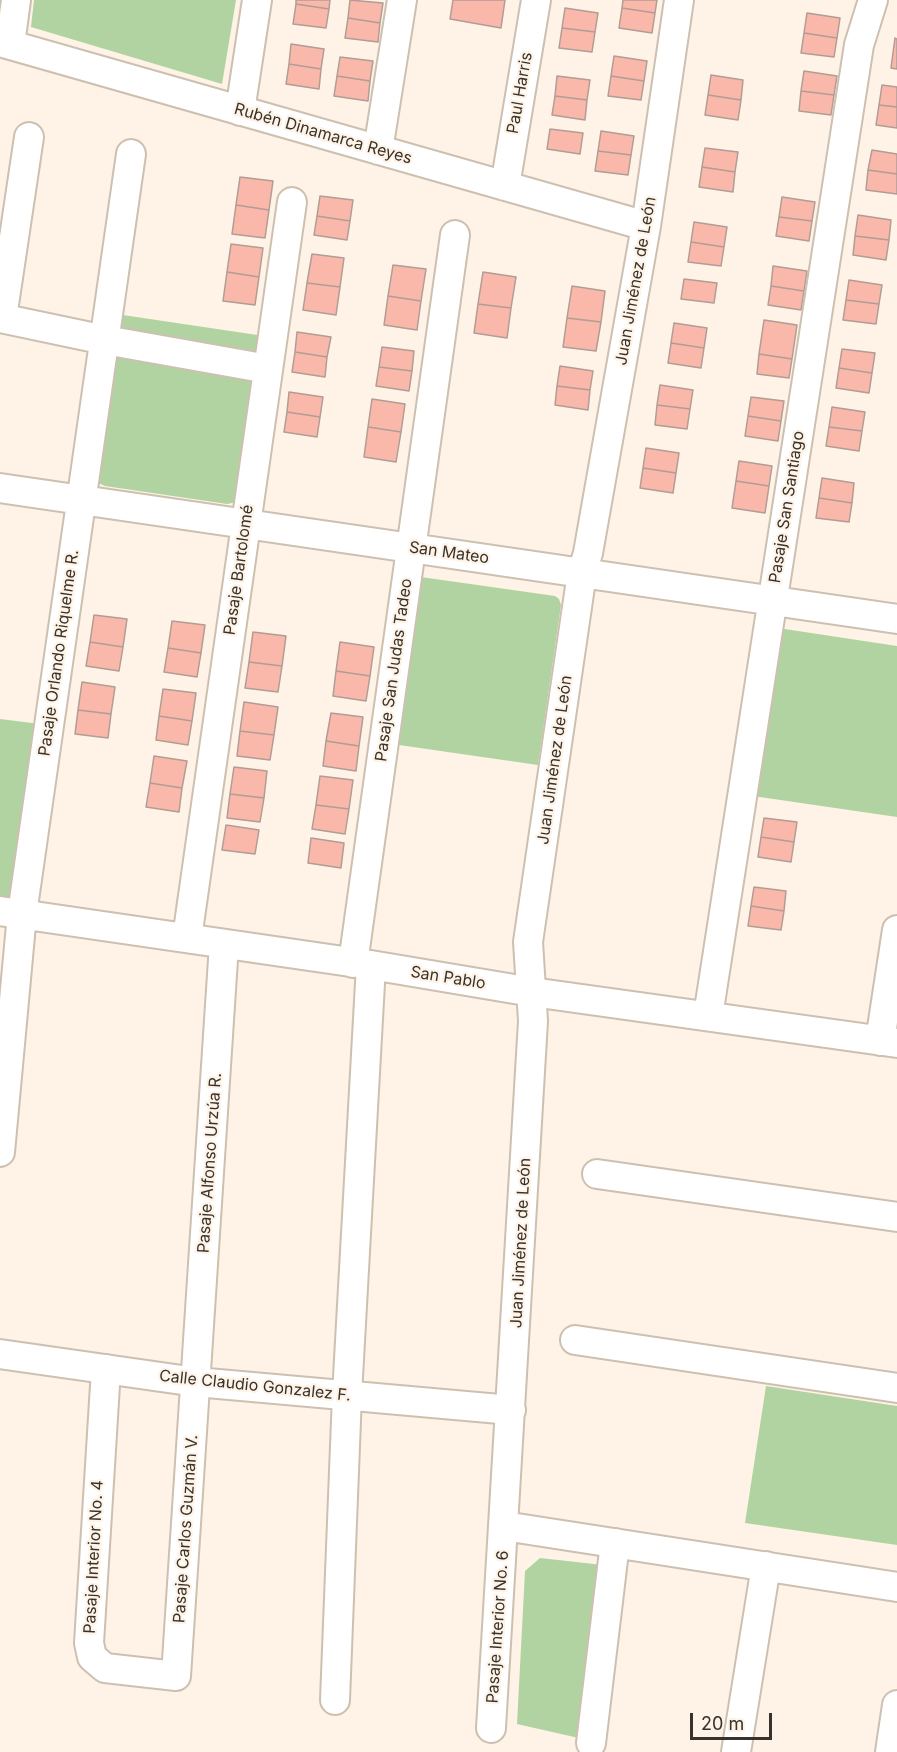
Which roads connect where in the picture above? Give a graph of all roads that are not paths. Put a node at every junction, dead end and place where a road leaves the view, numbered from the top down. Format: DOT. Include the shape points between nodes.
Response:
graph roads {
  1 [pos="16,0"];
  2 [pos="257,0"];
  3 [pos="402,0"];
  4 [pos="536,0"];
  5 [pos="678,0"];
  6 [pos="873,0"];
  7 [pos="5,44"];
  8 [pos="240,111"];
  9 [pos="29,137"];
  10 [pos="378,150"];
  11 [pos="131,154"];
  12 [pos="505,186"];
  13 [pos="292,202"];
  14 [pos="646,226"];
  15 [pos="455,235"];
  16 [pos="1,318"];
  17 [pos="105,340"];
  18 [pos="268,369"];
  19 [pos="0,488"];
  20 [pos="81,500"];
  21 [pos="246,524"];
  22 [pos="411,548"];
  23 [pos="582,573"];
  24 [pos="773,601"];
  25 [pos="897,619"];
  26 [pos="11,912"];
  27 [pos="897,930"];
  28 [pos="187,938"];
  29 [pos="224,944"];
  30 [pos="362,964"];
  31 [pos="532,992"];
  32 [pos="708,1016"];
  33 [pos="888,1042"];
  34 [pos="0,1152"];
  35 [pos="597,1174"];
  36 [pos="897,1217"];
  37 [pos="575,1340"];
  38 [pos="0,1354"];
  39 [pos="106,1369"];
  40 [pos="196,1382"];
  41 [pos="897,1388"];
  42 [pos="347,1395"];
  43 [pos="512,1410"];
  44 [pos="504,1526"];
  45 [pos="615,1544"];
  46 [pos="766,1566"];
  47 [pos="897,1587"];
  48 [pos="176,1676"];
  49 [pos="335,1700"];
  50 [pos="897,1705"];
  51 [pos="491,1728"];
  52 [pos="591,1743"];
  53 [pos="736,1752"];
  54 [pos="890,1752"];
  1 -- 7 [label="street"];
  2 -- 8 [label="street"];
  3 -- 10 [label="street"];
  4 -- 12 [label="street, Paul Harris"];
  5 -- 14 [label="street, Juan Jiménez de León"];
  6 -- 24 [label="street, Pasaje San Santiago" via="859,45"];
  7 -- 8 [label="street, Rubén Dinamarca Reyes"];
  8 -- 10 [label="street, Rubén Dinamarca Reyes"];
  9 -- 16 [label="street"];
  10 -- 12 [label="street, Rubén Dinamarca Reyes"];
  11 -- 17 [label="street, Pasaje Orlando Riquelme R."];
  12 -- 14 [label="street, Rubén Dinamarca Reyes"];
  13 -- 18 [label="street, Pasaje Bartolomé"];
  14 -- 23 [label="street, Juan Jiménez de León"];
  15 -- 22 [label="street, Pasaje San Judas Tadeo"];
  16 -- 17 [label="street"];
  17 -- 18 [label="street"];
  17 -- 20 [label="street, Pasaje Orlando Riquelme R."];
  18 -- 21 [label="street, Pasaje Bartolomé"];
  19 -- 20 [label="street, San Mateo"];
  20 -- 21 [label="street, San Mateo"];
  20 -- 26 [label="street, Pasaje Orlando Riquelme R."];
  21 -- 22 [label="street, San Mateo"];
  21 -- 28 [label="street, Pasaje Bartolomé"];
  22 -- 23 [label="street, San Mateo"];
  22 -- 30 [label="street, Pasaje San Judas Tadeo"];
  23 -- 24 [label="street, San Mateo"];
  23 -- 31 [label="street, Juan Jiménez de León" via="528,942"];
  24 -- 25 [label="street, San Mateo"];
  24 -- 32 [label="street, Pasaje San Santiago"];
  26 -- 28 [label="street, San Pablo"];
  26 -- 34 [label="street, Pasaje Orlando Riquelme R."];
  27 -- 33 [label="street"];
  28 -- 29 [label="street, San Pablo"];
  29 -- 30 [label="street, San Pablo"];
  29 -- 40 [label="street, Pasaje Alfonso Urzúa R."];
  30 -- 31 [label="street, San Pablo"];
  30 -- 42 [label="street, Pasaje San Judas Tadeo"];
  31 -- 32 [label="street, San Pablo"];
  31 -- 43 [label="street, Juan Jiménez de León"];
  32 -- 33 [label="street, San Pablo"];
  35 -- 36 [label="street"];
  37 -- 41 [label="street"];
  38 -- 39 [label="street, Calle Claudio Gonzalez F."];
  39 -- 40 [label="street, Calle Claudio Gonzalez F."];
  39 -- 48 [label="street, Pasaje Interior No. 4" via="89,1643 92,1657 105,1668"];
  40 -- 42 [label="street, Calle Claudio Gonzalez F."];
  40 -- 48 [label="street, Pasaje Carlos Guzmán V."];
  42 -- 43 [label="street, Calle Claudio Gonzalez F."];
  42 -- 49 [label="street, Pasaje San Judas Tadeo"];
  43 -- 44 [label="street, Juan Jiménez de León"];
  44 -- 45 [label="street"];
  44 -- 51 [label="street, Pasaje Interior No. 6"];
  45 -- 46 [label="street"];
  45 -- 52 [label="street"];
  46 -- 47 [label="street"];
  46 -- 53 [label="street"];
  50 -- 54 [label="street"];
}
